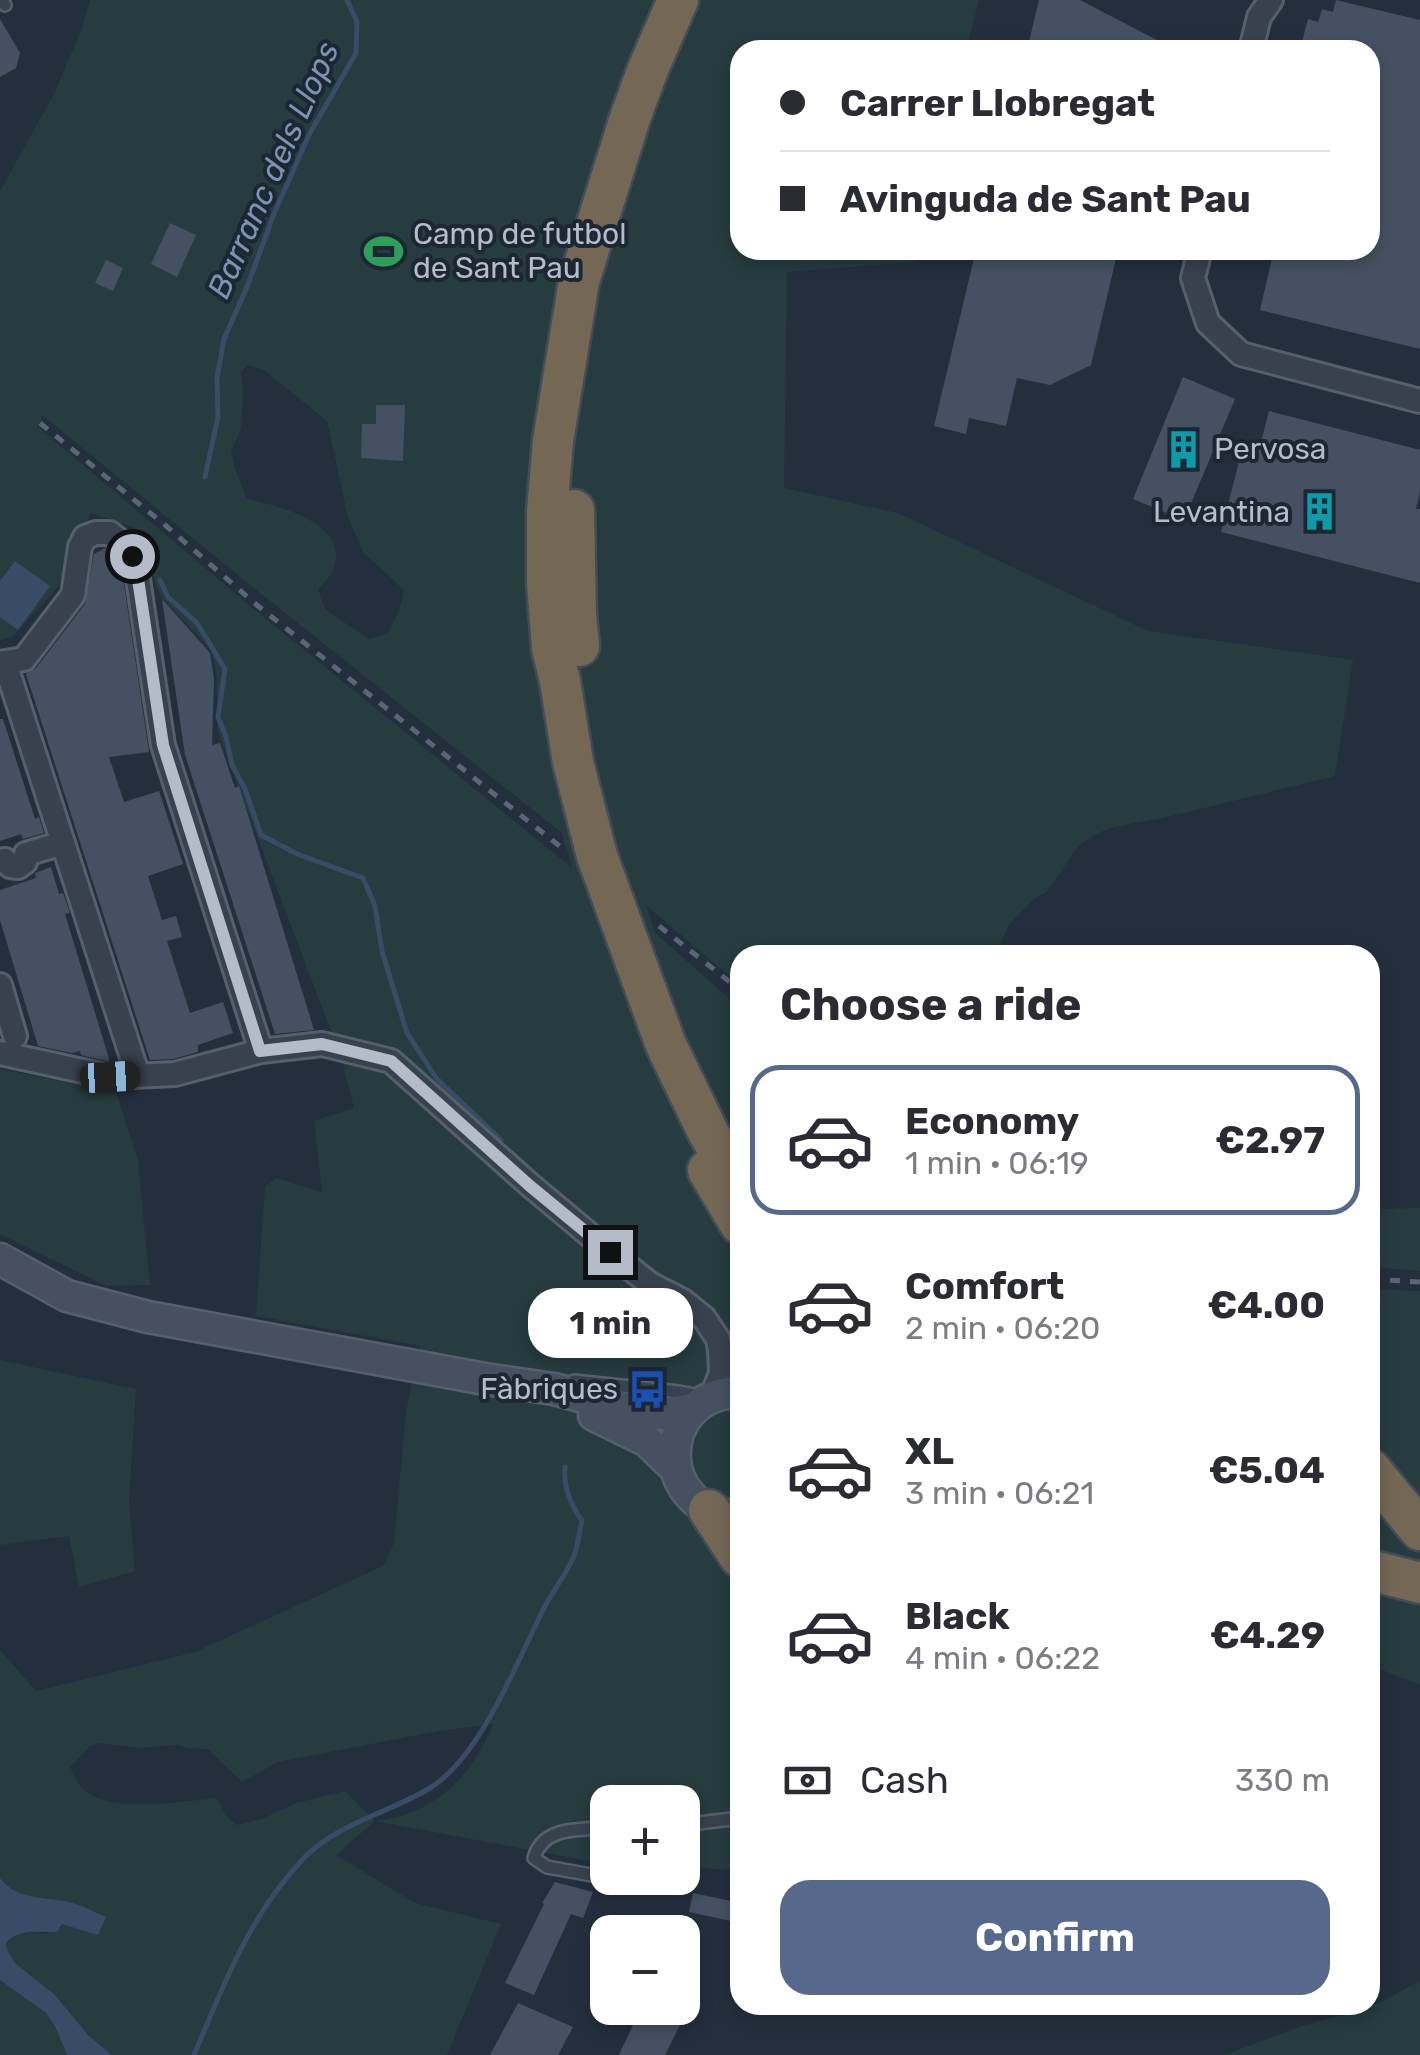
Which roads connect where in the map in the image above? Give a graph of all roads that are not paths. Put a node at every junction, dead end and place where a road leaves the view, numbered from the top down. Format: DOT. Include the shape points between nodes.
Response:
graph roads {
  1 [pos="678,0"];
  2 [pos="696,0"];
  3 [pos="1270,0"];
  4 [pos="1254,40"];
  5 [pos="1198,260"];
  6 [pos="1420,401"];
  7 [pos="552,648"];
  8 [pos="3,663"];
  9 [pos="62,843"];
  10 [pos="10,859"];
  11 [pos="0,984"];
  12 [pos="8,1045"];
  13 [pos="260,1051"];
  14 [pos="138,1076"];
  15 [pos="730,1141"];
  16 [pos="730,1170"];
  17 [pos="730,1206"];
  18 [pos="0,1260"];
  19 [pos="512,1384"];
  20 [pos="718,1393"];
  21 [pos="675,1468"];
  22 [pos="1380,1481"];
  23 [pos="725,1513"];
  24 [pos="1420,1530"];
  25 [pos="1380,1559"];
  26 [pos="1420,1567"];
  27 [pos="1380,1573"];
  28 [pos="1380,1580"];
  29 [pos="1420,1584"];
  30 [pos="730,1819"];
  31 [pos="700,1822"];
  32 [pos="590,1829"];
  33 [pos="590,1875"];
  1 -- 7 [label="highway" via="630,118 579,281 551,459 546,581"];
  2 -- 15 [label="highway" via="644,120 593,316 576,453 576,615 593,753 648,952"];
  3 -- 4 [label="street"];
  5 -- 6 [label="street" via="1193,278 1208,323 1241,354"];
  7 -- 16 [label="highway" via="597,856 666,1045"];
  7 -- 17 [label="highway" via="556,717 576,828 612,954 679,1116"];
  8 -- 9 [label="street"];
  8 -- 13 [label="street" via="24,660 74,595 86,538 110,533 126,546 136,566 163,745"];
  9 -- 10 [label="street"];
  9 -- 14 [label="street"];
  11 -- 12 [label="street"];
  12 -- 14 [label="street" via="110,1077"];
  13 -- 14 [label="street" via="175,1074"];
  13 -- 20 [label="street" via="322,1044 391,1061 610,1252 704,1318 718,1339"];
  18 -- 19 [label="main road" via="66,1296 148,1318"];
  19 -- 20 [label="main road" via="663,1414"];
  19 -- 21 [label="main road" via="629,1430"];
  20 -- 21 [label="main road" via="686,1417 676,1436"];
  21 -- 23 [label="main road" via="687,1492"];
  22 -- 24 [label="highway"];
  25 -- 26 [label="highway"];
  27 -- 29 [label="highway"];
  28 -- 29 [label="highway"];
  30 -- 31 [label="lane"];
  32 -- 33 [label="lane" via="551,1835 538,1844 534,1858 548,1868"];
}
